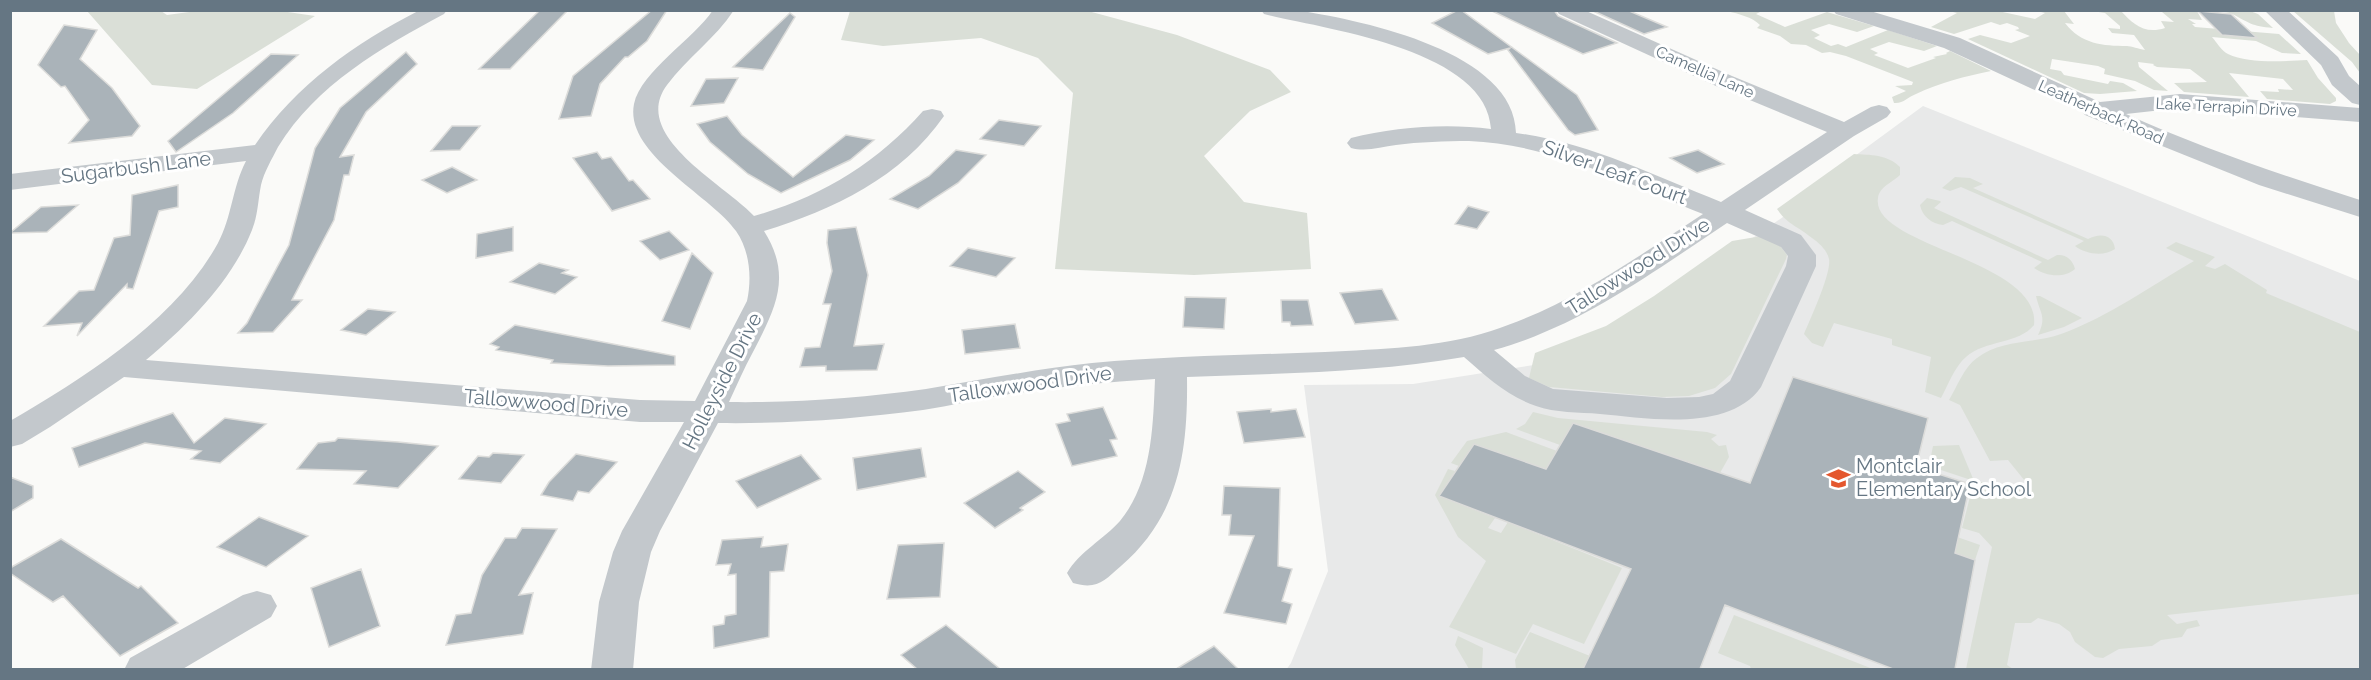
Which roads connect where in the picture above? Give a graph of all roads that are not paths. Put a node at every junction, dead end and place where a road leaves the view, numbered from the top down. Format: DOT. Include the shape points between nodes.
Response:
graph roads {
  1 [pos="437,10"];
  2 [pos="724,10"];
  3 [pos="1271,10"];
  4 [pos="1566,10"];
  5 [pos="1843,10"];
  6 [pos="2274,10"];
  7 [pos="2361,98"];
  8 [pos="2092,110"];
  9 [pos="1879,112"];
  10 [pos="2361,115"];
  11 [pos="932,116"];
  12 [pos="1845,131"];
  13 [pos="1503,137"];
  14 [pos="1360,143"];
  15 [pos="261,152"];
  16 [pos="10,182"];
  17 [pos="2361,209"];
  18 [pos="1724,213"];
  19 [pos="748,227"];
  20 [pos="1471,346"];
  21 [pos="117,367"];
  22 [pos="1171,368"];
  23 [pos="707,413"];
  24 [pos="10,436"];
  25 [pos="1087,573"];
  26 [pos="257,606"];
  27 [pos="145,669"];
  28 [pos="612,669"];
  1 -- 15 [label="street" via="382,40 325,81 294,110"];
  2 -- 19 [label="street, Holleyside Drive" via="709,32 651,90 644,118 657,142 674,161"];
  3 -- 13 [label="street" via="1409,43 1449,61 1468,73 1493,98 1503,119"];
  4 -- 12 [label="street, Camellia Lane"];
  5 -- 8 [label="street, Leatherback Road" via="1952,43"];
  6 -- 7 [label="street" via="2330,62 2340,80"];
  8 -- 10 [label="street, Lake Terrapin Drive" via="2180,101"];
  8 -- 17 [label="street, Leatherback Road" via="2201,155"];
  9 -- 12 [label="street, Tallowwood Drive"];
  11 -- 19 [label="street" via="897,154 855,185 804,210"];
  12 -- 18 [label="street, Tallowwood Drive"];
  13 -- 14 [label="street, Silver Leaf Court" via="1438,135"];
  13 -- 18 [label="street, Silver Leaf Court" via="1560,149"];
  15 -- 16 [label="street, Sugarbush Lane"];
  15 -- 21 [label="street" via="249,180 239,226 215,271 167,325"];
  18 -- 20 [label="street, Tallowwood Drive" via="1573,308 1539,324"];
  18 -- 20 [label="street, Silver Leaf Court" via="1783,236 1802,255 1801,266 1751,376 1735,396 1683,410 1547,399 1513,383"];
  19 -- 23 [label="street, Holleyside Drive" via="763,263 764,292 757,315"];
  20 -- 22 [label="street, Tallowwood Drive" via="1353,360"];
  21 -- 23 [label="street, Tallowwood Drive"];
  21 -- 24 [label="street"];
  22 -- 23 [label="street, Tallowwood Drive" via="1092,373 848,408"];
  22 -- 25 [label="street" via="1171,418 1156,495 1139,526"];
  23 -- 28 [label="street, Holleyside Drive" via="638,537 619,596"];
  26 -- 27 [label="street"];
}
